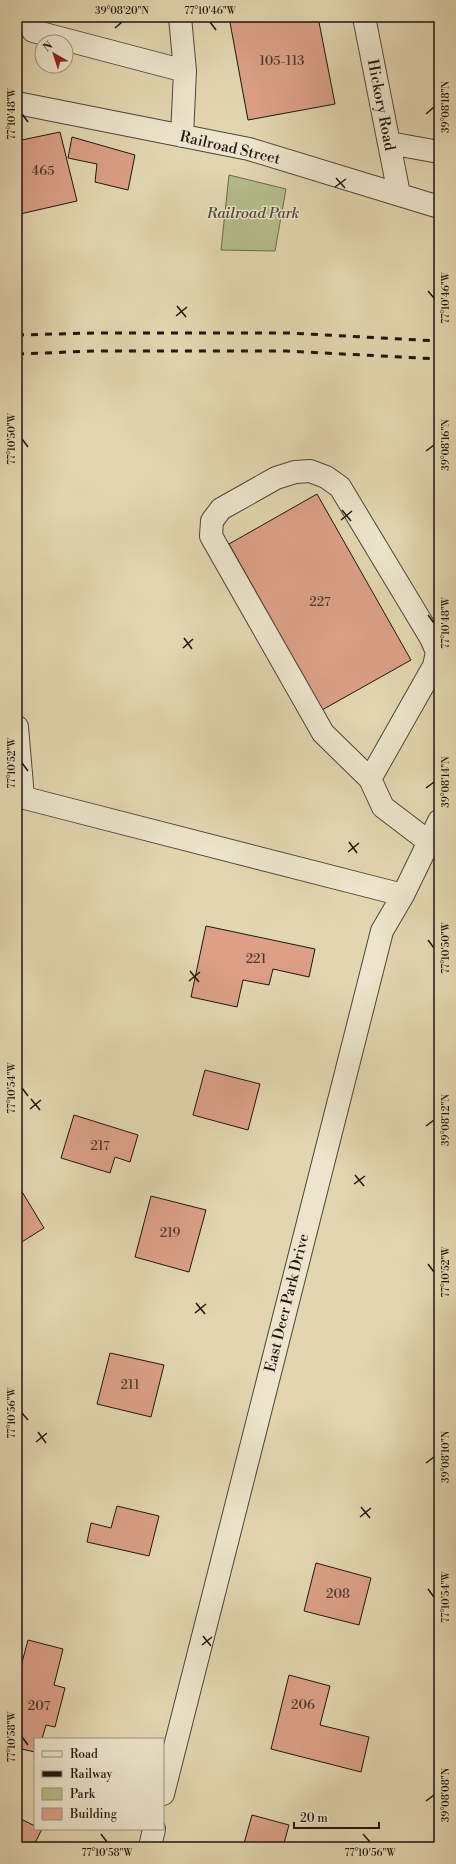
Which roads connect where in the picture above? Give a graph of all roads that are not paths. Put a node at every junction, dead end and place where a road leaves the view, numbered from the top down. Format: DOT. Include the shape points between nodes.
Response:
graph roads {
  1 [pos="33,17"];
  2 [pos="180,17"];
  3 [pos="364,17"];
  4 [pos="184,71"];
  5 [pos="17,103"];
  6 [pos="182,136"];
  7 [pos="389,143"];
  8 [pos="439,152"];
  9 [pos="399,194"];
  10 [pos="439,207"];
  11 [pos="17,727"];
  12 [pos="370,779"];
  13 [pos="20,796"];
  14 [pos="439,821"];
  15 [pos="434,844"];
  16 [pos="403,895"];
  17 [pos="164,1790"];
  18 [pos="154,1830"];
  19 [pos="150,1847"];
  1 -- 4 [label="street" via="33,31"];
  2 -- 4 [label="street"];
  3 -- 7 [label="street, Hickory Road"];
  4 -- 6 [label="street"];
  5 -- 6 [label="street, Railroad Street"];
  6 -- 9 [label="street, Railroad Street" via="249,149"];
  7 -- 8 [label="street"];
  7 -- 9 [label="street, Hickory Road"];
  9 -- 10 [label="street, Railroad Street"];
  11 -- 13 [label="street"];
  12 -- 12 [label="street" via="434,666 437,652 340,487 326,477 310,471 295,472 276,478 221,509 212,521 211,536 323,733"];
  12 -- 15 [label="street" via="383,807"];
  13 -- 16 [label="street"];
  14 -- 15 [label="street, East Deer Park Drive"];
  15 -- 16 [label="street, East Deer Park Drive"];
  16 -- 17 [label="street, East Deer Park Drive" via="382,931"];
  18 -- 19 [label="street"];
}
